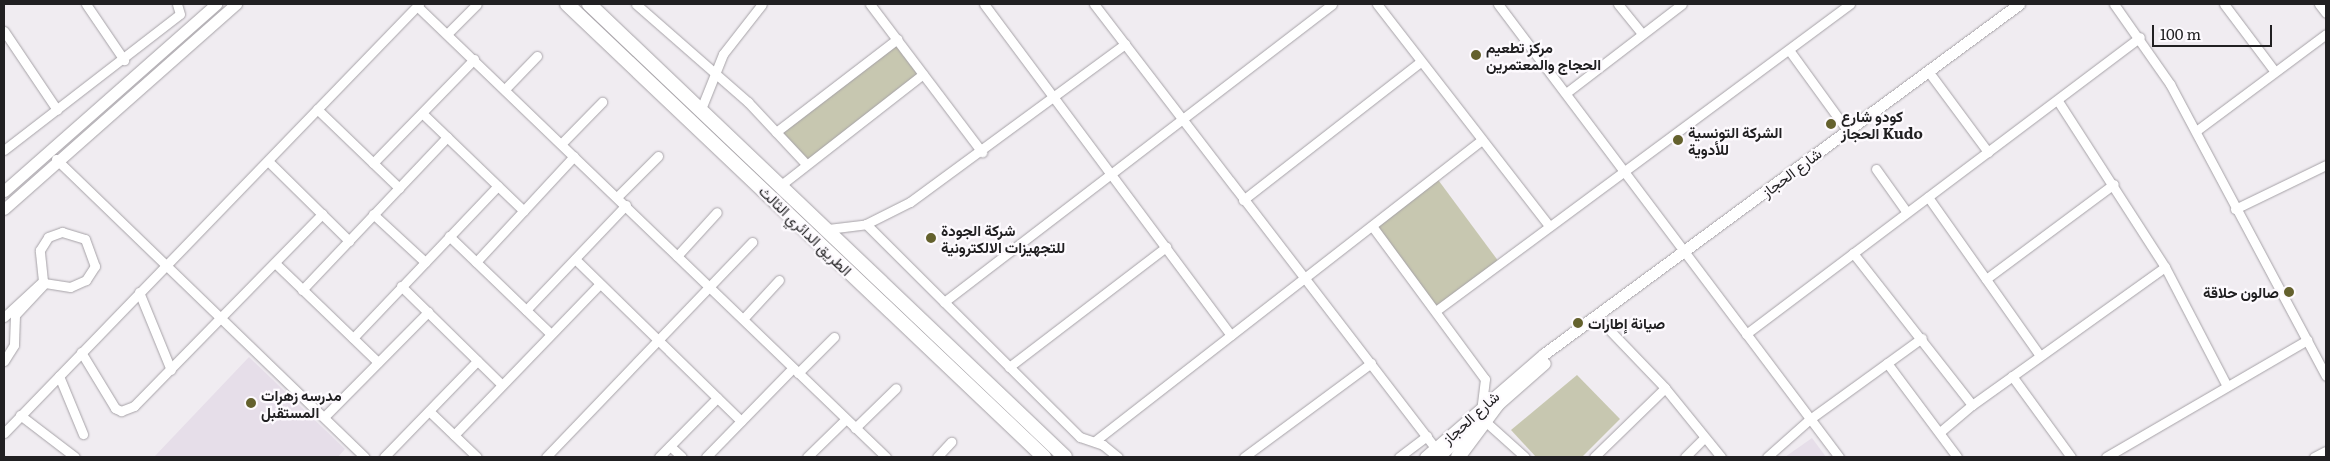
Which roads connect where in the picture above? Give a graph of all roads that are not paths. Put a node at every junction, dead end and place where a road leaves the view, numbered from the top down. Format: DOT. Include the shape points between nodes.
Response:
graph roads {
  1 [pos="86,4"];
  2 [pos="177,4"];
  3 [pos="216,4"];
  4 [pos="236,4"];
  5 [pos="478,4"];
  6 [pos="567,4"];
  7 [pos="589,4"];
  8 [pos="762,4"];
  9 [pos="870,4"];
  10 [pos="984,4"];
  11 [pos="1094,4"];
  12 [pos="1332,4"];
  13 [pos="1377,4"];
  14 [pos="1498,4"];
  15 [pos="1618,4"];
  16 [pos="1682,4"];
  17 [pos="1850,4"];
  18 [pos="2019,4"];
  19 [pos="2114,4"];
  20 [pos="2224,4"];
  21 [pos="2319,4"];
  22 [pos="418,5"];
  23 [pos="642,6"];
  24 [pos="2326,13"];
  25 [pos="4,32"];
  26 [pos="447,34"];
  27 [pos="1642,34"];
  28 [pos="2326,34"];
  29 [pos="2140,37"];
  30 [pos="897,39"];
  31 [pos="1125,44"];
  32 [pos="1789,50"];
  33 [pos="537,56"];
  34 [pos="474,59"];
  35 [pos="124,60"];
  36 [pos="1420,62"];
  37 [pos="2273,69"];
  38 [pos="1928,71"];
  39 [pos="716,72"];
  40 [pos="923,74"];
  41 [pos="505,89"];
  42 [pos="1566,93"];
  43 [pos="1055,97"];
  44 [pos="2058,101"];
  45 [pos="602,102"];
  46 [pos="317,109"];
  47 [pos="701,109"];
  48 [pos="57,110"];
  49 [pos="422,113"];
  50 [pos="1182,121"];
  51 [pos="1848,130"];
  52 [pos="2196,131"];
  53 [pos="776,132"];
  54 [pos="447,137"];
  55 [pos="1481,140"];
  56 [pos="561,144"];
  57 [pos="4,150"];
  58 [pos="982,152"];
  59 [pos="1988,152"];
  60 [pos="574,156"];
  61 [pos="658,156"];
  62 [pos="56,159"];
  63 [pos="268,160"];
  64 [pos="373,163"];
  65 [pos="805,163"];
  66 [pos="2326,165"];
  67 [pos="1876,169"];
  68 [pos="1625,170"];
  69 [pos="1112,173"];
  70 [pos="2114,184"];
  71 [pos="781,185"];
  72 [pos="498,186"];
  73 [pos="399,188"];
  74 [pos="4,191"];
  75 [pos="1928,197"];
  76 [pos="617,198"];
  77 [pos="1243,200"];
  78 [pos="626,205"];
  79 [pos="4,209"];
  80 [pos="2235,209"];
  81 [pos="524,211"];
  82 [pos="717,212"];
  83 [pos="1906,212"];
  84 [pos="322,214"];
  85 [pos="374,214"];
  86 [pos="866,224"];
  87 [pos="1372,226"];
  88 [pos="1549,226"];
  89 [pos="828,229"];
  90 [pos="449,236"];
  91 [pos="349,241"];
  92 [pos="752,242"];
  93 [pos="1166,247"];
  94 [pos="1685,252"];
  95 [pos="1853,254"];
  96 [pos="677,256"];
  97 [pos="575,259"];
  98 [pos="425,262"];
  99 [pos="476,262"];
  100 [pos="275,263"];
  101 [pos="166,265"];
  102 [pos="2165,267"];
  103 [pos="1304,279"];
  104 [pos="1986,279"];
  105 [pos="779,280"];
  106 [pos="600,284"];
  107 [pos="401,286"];
  108 [pos="710,287"];
  109 [pos="302,290"];
  110 [pos="139,292"];
  111 [pos="944,302"];
  112 [pos="526,310"];
  113 [pos="1437,310"];
  114 [pos="428,312"];
  115 [pos="4,317"];
  116 [pos="1597,317"];
  117 [pos="222,319"];
  118 [pos="743,320"];
  119 [pos="551,334"];
  120 [pos="1746,334"];
  121 [pos="1230,335"];
  122 [pos="834,337"];
  123 [pos="352,338"];
  124 [pos="1922,338"];
  125 [pos="2307,340"];
  126 [pos="659,342"];
  127 [pos="1564,342"];
  128 [pos="81,352"];
  129 [pos="2040,356"];
  130 [pos="4,361"];
  131 [pos="477,361"];
  132 [pos="378,362"];
  133 [pos="1371,363"];
  134 [pos="1888,363"];
  135 [pos="1009,367"];
  136 [pos="171,370"];
  137 [pos="796,370"];
  138 [pos="59,376"];
  139 [pos="2012,376"];
  140 [pos="2326,376"];
  141 [pos="502,385"];
  142 [pos="2227,386"];
  143 [pos="896,388"];
  144 [pos="1665,388"];
  145 [pos="717,398"];
  146 [pos="1499,402"];
  147 [pos="1482,405"];
  148 [pos="1972,405"];
  149 [pos="429,410"];
  150 [pos="20,416"];
  151 [pos="324,417"];
  152 [pos="846,419"];
  153 [pos="1810,419"];
  154 [pos="741,421"];
  155 [pos="1486,422"];
  156 [pos="856,428"];
  157 [pos="1940,432"];
  158 [pos="4,433"];
  159 [pos="83,434"];
  160 [pos="454,435"];
  161 [pos="1426,436"];
  162 [pos="1704,438"];
  163 [pos="1095,441"];
  164 [pos="951,442"];
  165 [pos="670,446"];
  166 [pos="2326,451"];
  167 [pos="1437,453"];
  168 [pos="74,457"];
  169 [pos="365,457"];
  170 [pos="384,457"];
  171 [pos="477,457"];
  172 [pos="546,457"];
  173 [pos="659,457"];
  174 [pos="682,457"];
  175 [pos="706,457"];
  176 [pos="807,457"];
  177 [pos="886,457"];
  178 [pos="936,457"];
  179 [pos="1044,457"];
  180 [pos="1065,457"];
  181 [pos="1118,457"];
  182 [pos="1244,457"];
  183 [pos="1399,457"];
  184 [pos="1425,457"];
  185 [pos="1458,457"];
  186 [pos="1524,457"];
  187 [pos="1594,457"];
  188 [pos="1685,457"];
  189 [pos="1721,457"];
  190 [pos="1767,457"];
  191 [pos="1839,457"];
  192 [pos="1957,457"];
  193 [pos="2071,457"];
  194 [pos="2106,457"];
  195 [pos="2314,457"];
  1 -- 35 [label="street"];
  2 -- 35 [label="street" via="180,14"];
  3 -- 74 [label="main road"];
  4 -- 62 [label="main road"];
  5 -- 26 [label="street"];
  6 -- 179 [label="highway, الطريق الدائري الثالث"];
  7 -- 47 [label="highway, الطريق الدائري الثالث"];
  8 -- 39 [label="street" via="737,34"];
  9 -- 30 [label="street"];
  10 -- 43 [label="street"];
  11 -- 31 [label="street"];
  12 -- 50 [label="street"];
  13 -- 36 [label="street"];
  14 -- 42 [label="street"];
  15 -- 27 [label="street"];
  16 -- 27 [label="street"];
  17 -- 32 [label="street"];
  18 -- 38 [label="main road, شارع الحجاز"];
  19 -- 29 [label="street"];
  20 -- 37 [label="street"];
  21 -- 24 [label="street"];
  22 -- 26 [label="street"];
  22 -- 46 [label="street"];
  23 -- 39 [label="street"];
  25 -- 48 [label="street"];
  26 -- 34 [label="street"];
  27 -- 42 [label="street"];
  28 -- 37 [label="street"];
  29 -- 44 [label="street"];
  29 -- 52 [label="street"];
  30 -- 40 [label="street"];
  30 -- 53 [label="street"];
  31 -- 43 [label="street"];
  31 -- 50 [label="street"];
  32 -- 51 [label="street"];
  32 -- 68 [label="street"];
  33 -- 41 [label="street"];
  34 -- 41 [label="street"];
  34 -- 49 [label="street"];
  35 -- 48 [label="street"];
  36 -- 55 [label="street"];
  36 -- 77 [label="street"];
  37 -- 52 [label="street"];
  38 -- 51 [label="main road, شارع الحجاز"];
  38 -- 59 [label="street"];
  39 -- 47 [label="street"];
  39 -- 53 [label="street"];
  40 -- 58 [label="street"];
  40 -- 65 [label="street"];
  41 -- 56 [label="street"];
  42 -- 68 [label="street"];
  43 -- 58 [label="street"];
  43 -- 69 [label="street"];
  44 -- 59 [label="street"];
  44 -- 70 [label="street"];
  45 -- 56 [label="street"];
  46 -- 63 [label="street"];
  46 -- 64 [label="street"];
  47 -- 71 [label="highway, الطريق الدائري الثالث"];
  48 -- 57 [label="street"];
  49 -- 54 [label="street"];
  49 -- 64 [label="street"];
  50 -- 69 [label="street"];
  50 -- 77 [label="street"];
  51 -- 94 [label="main road, شارع الحجاز"];
  52 -- 80 [label="street"];
  53 -- 65 [label="street"];
  54 -- 72 [label="street"];
  54 -- 73 [label="street"];
  55 -- 87 [label="street"];
  55 -- 88 [label="street"];
  56 -- 60 [label="street"];
  58 -- 86 [label="street" via="910,202"];
  59 -- 75 [label="street"];
  60 -- 76 [label="street"];
  60 -- 81 [label="street"];
  61 -- 76 [label="street"];
  62 -- 79 [label="main road"];
  62 -- 101 [label="street"];
  63 -- 84 [label="street"];
  63 -- 101 [label="street"];
  64 -- 73 [label="street"];
  65 -- 71 [label="street"];
  66 -- 80 [label="street"];
  67 -- 83 [label="street"];
  68 -- 88 [label="street"];
  68 -- 94 [label="street"];
  69 -- 93 [label="street"];
  69 -- 111 [label="street"];
  70 -- 102 [label="street"];
  70 -- 104 [label="street"];
  71 -- 89 [label="highway, الطريق الدائري الثالث"];
  72 -- 81 [label="street"];
  72 -- 90 [label="street"];
  73 -- 85 [label="street"];
  75 -- 83 [label="street"];
  75 -- 104 [label="street"];
  76 -- 78 [label="street"];
  77 -- 103 [label="street"];
  78 -- 96 [label="street"];
  78 -- 97 [label="street"];
  80 -- 125 [label="street"];
  81 -- 99 [label="street"];
  82 -- 96 [label="street"];
  83 -- 95 [label="street"];
  84 -- 91 [label="street"];
  84 -- 100 [label="street"];
  85 -- 91 [label="street"];
  85 -- 98 [label="street"];
  86 -- 89 [label="street"];
  86 -- 111 [label="street"];
  87 -- 103 [label="street"];
  87 -- 113 [label="street"];
  88 -- 113 [label="street"];
  89 -- 180 [label="highway, الطريق الدائري الثالث"];
  90 -- 98 [label="street"];
  90 -- 99 [label="street"];
  91 -- 109 [label="street"];
  92 -- 108 [label="street"];
  93 -- 121 [label="street"];
  93 -- 135 [label="street"];
  94 -- 116 [label="main road, شارع الحجاز"];
  94 -- 120 [label="street"];
  95 -- 120 [label="street"];
  95 -- 124 [label="street"];
  96 -- 108 [label="street"];
  97 -- 106 [label="street"];
  97 -- 112 [label="street"];
  98 -- 107 [label="street"];
  99 -- 112 [label="street"];
  100 -- 109 [label="street"];
  100 -- 117 [label="street"];
  101 -- 110 [label="street"];
  101 -- 117 [label="street"];
  102 -- 129 [label="street"];
  102 -- 142 [label="street"];
  103 -- 121 [label="street"];
  103 -- 133 [label="street"];
  104 -- 129 [label="street"];
  105 -- 118 [label="street"];
  106 -- 119 [label="street"];
  106 -- 126 [label="street"];
  107 -- 114 [label="street"];
  107 -- 123 [label="street"];
  108 -- 118 [label="street"];
  108 -- 126 [label="street"];
  109 -- 123 [label="street"];
  110 -- 128 [label="street"];
  110 -- 136 [label="street"];
  111 -- 135 [label="street"];
  112 -- 119 [label="street"];
  113 -- 147 [label="street" via="1485,379"];
  114 -- 131 [label="street"];
  114 -- 132 [label="street"];
  115 -- 130 [label="street" via="43,281 40,250 48,237 62,232 85,239 95,266 86,280 70,287 46,283 15,315 14,345"];
  116 -- 127 [label="main road, شارع الحجاز"];
  116 -- 144 [label="street"];
  117 -- 136 [label="street"];
  117 -- 151 [label="street"];
  118 -- 137 [label="street"];
  119 -- 141 [label="street"];
  120 -- 153 [label="street"];
  121 -- 163 [label="street"];
  122 -- 137 [label="street"];
  123 -- 132 [label="street"];
  124 -- 134 [label="street"];
  124 -- 148 [label="street"];
  125 -- 140 [label="street"];
  125 -- 142 [label="street"];
  126 -- 145 [label="street"];
  126 -- 172 [label="street"];
  127 -- 146 [label="main road, شارع الحجاز"];
  127 -- 147 [label="main road, شارع الحجاز"];
  128 -- 136 [label="street" via="115,408 121,411 134,406"];
  128 -- 138 [label="street"];
  129 -- 139 [label="street"];
  131 -- 141 [label="street"];
  131 -- 149 [label="street"];
  132 -- 151 [label="street"];
  133 -- 161 [label="street"];
  133 -- 182 [label="street"];
  134 -- 153 [label="street"];
  134 -- 157 [label="street"];
  135 -- 163 [label="street" via="1080,437"];
  137 -- 152 [label="street"];
  137 -- 154 [label="street"];
  138 -- 150 [label="street"];
  138 -- 159 [label="street"];
  139 -- 148 [label="street"];
  139 -- 193 [label="street"];
  141 -- 160 [label="street"];
  142 -- 194 [label="street"];
  143 -- 156 [label="street"];
  144 -- 162 [label="street"];
  144 -- 187 [label="street"];
  145 -- 154 [label="street"];
  145 -- 165 [label="street"];
  146 -- 155 [label="highway"];
  146 -- 167 [label="main road, شارع الحجاز"];
  147 -- 167 [label="main road, شارع الحجاز"];
  148 -- 157 [label="street"];
  149 -- 160 [label="street"];
  149 -- 170 [label="street"];
  150 -- 158 [label="street"];
  150 -- 168 [label="street"];
  151 -- 169 [label="street"];
  152 -- 156 [label="street"];
  152 -- 176 [label="street"];
  153 -- 190 [label="street"];
  153 -- 191 [label="street"];
  154 -- 175 [label="street"];
  155 -- 185 [label="highway"];
  155 -- 186 [label="street"];
  156 -- 177 [label="street"];
  157 -- 192 [label="street"];
  160 -- 171 [label="street"];
  161 -- 167 [label="street"];
  161 -- 183 [label="street"];
  162 -- 188 [label="street"];
  162 -- 189 [label="street"];
  163 -- 181 [label="street"];
  164 -- 178 [label="street"];
  165 -- 173 [label="street"];
  165 -- 174 [label="street"];
  166 -- 195 [label="street"];
  167 -- 184 [label="main road, شارع الحجاز"];
}
